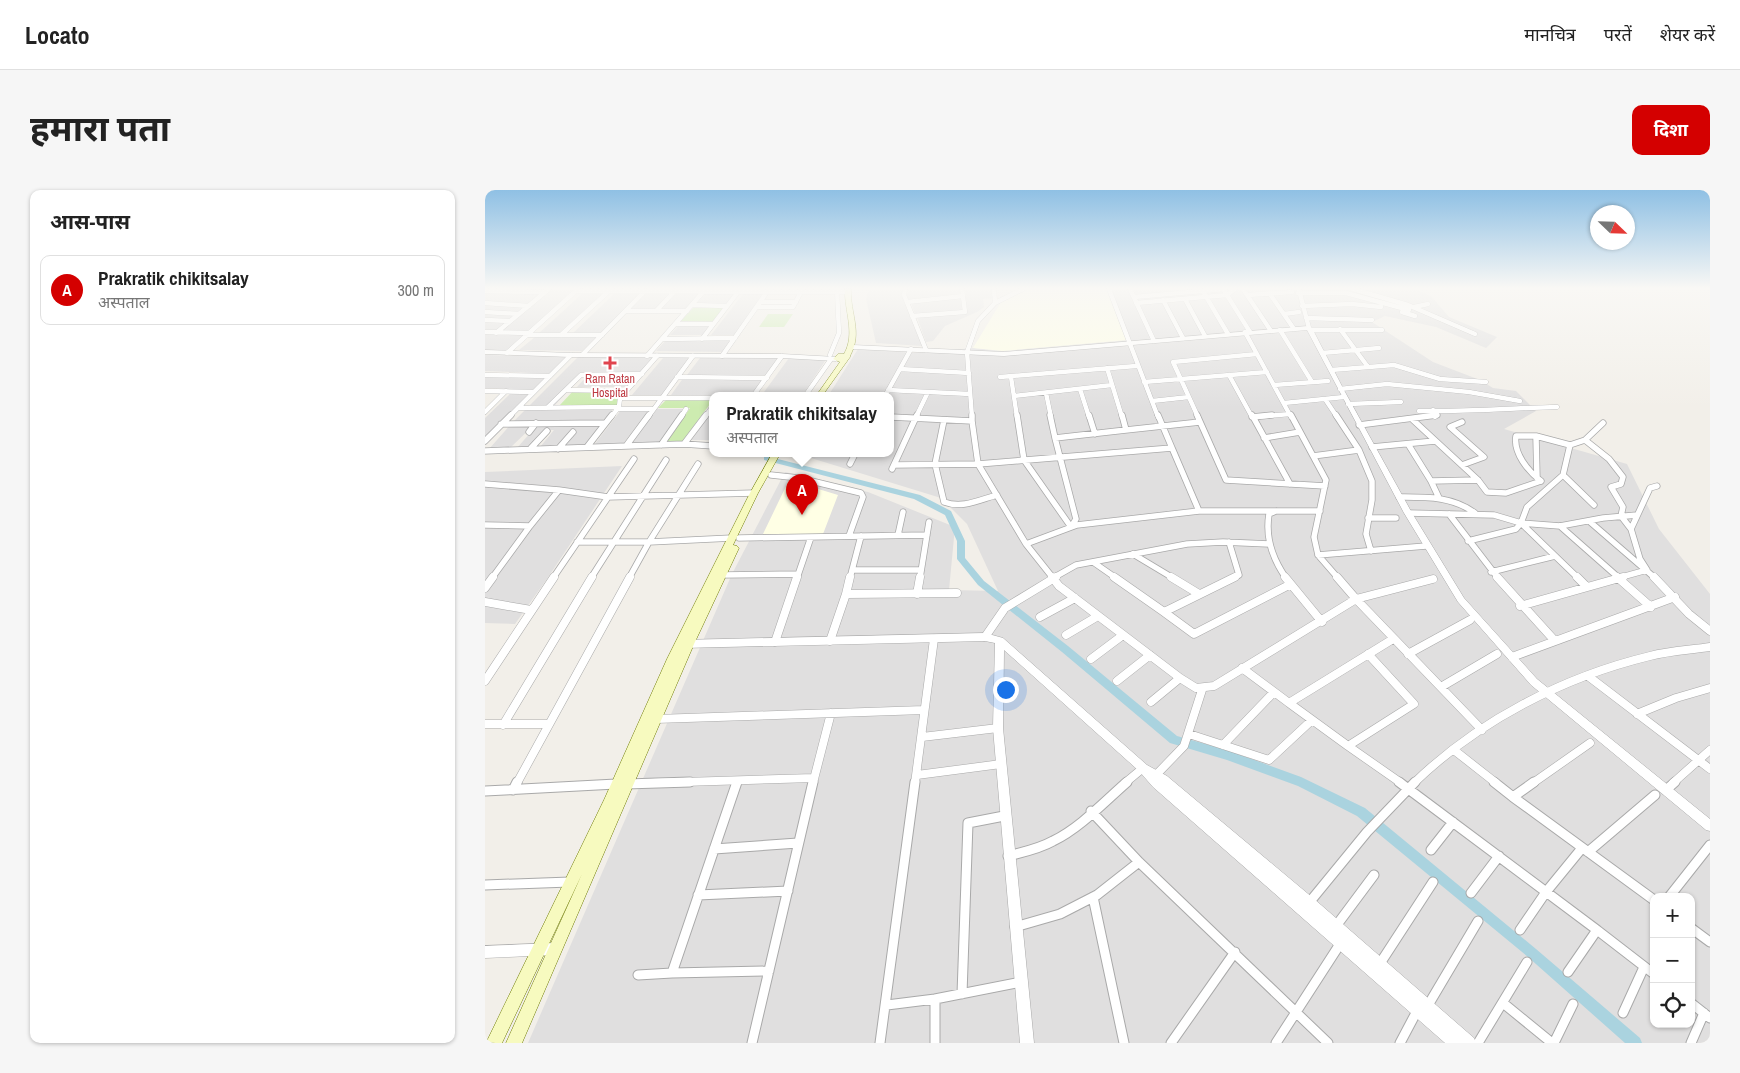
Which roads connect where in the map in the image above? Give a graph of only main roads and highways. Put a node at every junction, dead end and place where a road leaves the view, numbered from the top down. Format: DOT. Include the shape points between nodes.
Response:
graph roads {
  1 [pos="850,329"];
  2 [pos="854,329"];
  3 [pos="839,357"];
  4 [pos="816,392"];
  5 [pos="775,457"];
  6 [pos="782,457"];
  7 [pos="769,473"];
  8 [pos="735,538"];
  9 [pos="684,644"];
  10 [pos="621,784"];
  11 [pos="494,1043"];
  12 [pos="514,1043"];
  1 -- 3 [label="main road" via="849,342"];
  2 -- 3 [label="main road" via="853,347"];
  3 -- 4 [label="main road"];
  5 -- 7 [label="main road"];
  6 -- 7 [label="main road"];
  7 -- 8 [label="main road"];
  7 -- 8 [label="main road" via="754,493"];
  8 -- 9 [label="main road"];
  8 -- 9 [label="main road" via="721,575"];
  9 -- 10 [label="main road"];
  9 -- 10 [label="main road" via="656,719"];
  10 -- 11 [label="main road" via="570,882"];
  10 -- 12 [label="main road"];
}
